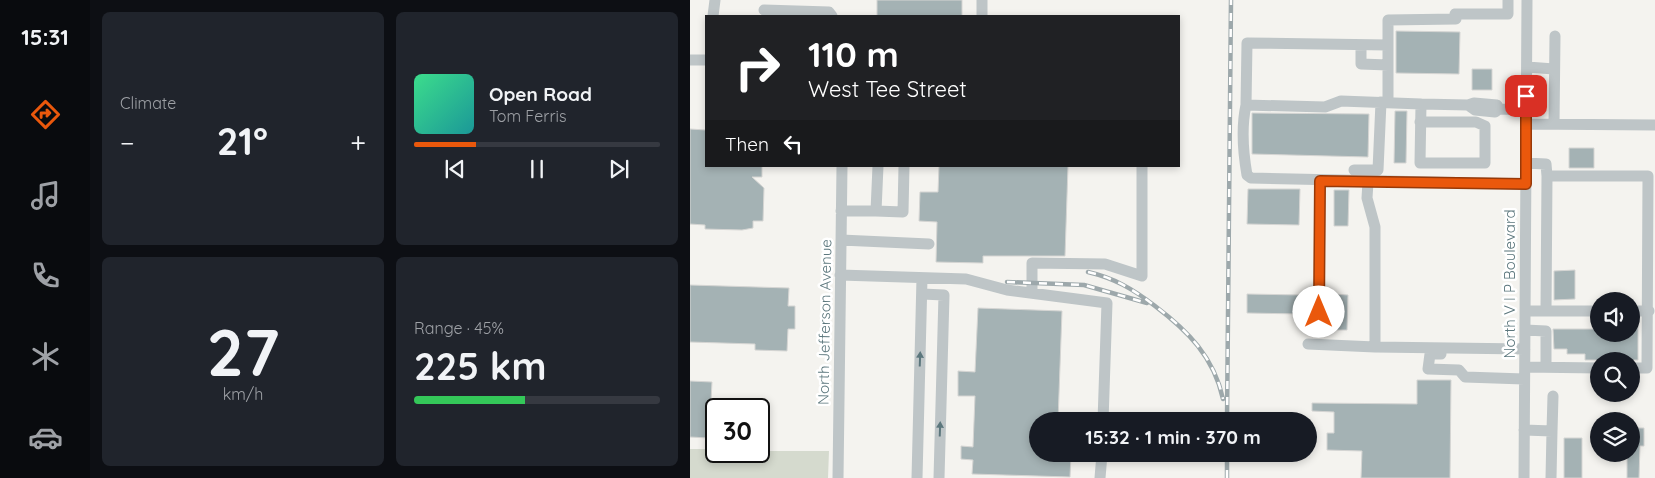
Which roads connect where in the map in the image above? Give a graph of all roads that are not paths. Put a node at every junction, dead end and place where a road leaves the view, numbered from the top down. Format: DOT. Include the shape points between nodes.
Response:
graph roads {
  1 [pos="715,0"];
  2 [pos="830,0"];
  3 [pos="982,0"];
  4 [pos="1508,0"];
  5 [pos="1527,0"];
  6 [pos="764,10"];
  7 [pos="831,14"];
  8 [pos="713,15"];
  9 [pos="982,15"];
  10 [pos="1555,36"];
  11 [pos="1361,45"];
  12 [pos="1388,45"];
  13 [pos="690,60"];
  14 [pos="705,60"];
  15 [pos="1388,65"];
  16 [pos="1527,67"];
  17 [pos="1554,69"];
  18 [pos="1384,102"];
  19 [pos="1421,104"];
  20 [pos="1246,105"];
  21 [pos="1526,110"];
  22 [pos="1420,122"];
  23 [pos="1526,124"];
  24 [pos="1554,124"];
  25 [pos="1655,125"];
  26 [pos="1526,163"];
  27 [pos="842,167"];
  28 [pos="878,167"];
  29 [pos="904,167"];
  30 [pos="1142,167"];
  31 [pos="1354,170"];
  32 [pos="1547,176"];
  33 [pos="1320,181"];
  34 [pos="1368,182"];
  35 [pos="1526,184"];
  36 [pos="876,210"];
  37 [pos="841,211"];
  38 [pos="841,240"];
  39 [pos="929,244"];
  40 [pos="840,275"];
  41 [pos="922,278"];
  42 [pos="1032,292"];
  43 [pos="922,294"];
  44 [pos="1546,310"];
  45 [pos="1525,311"];
  46 [pos="1590,311"];
  47 [pos="1640,311"];
  48 [pos="1649,311"];
  49 [pos="1319,312"];
  50 [pos="1525,330"];
  51 [pos="1308,344"];
  52 [pos="1375,347"];
  53 [pos="1525,363"];
  54 [pos="1546,367"];
  55 [pos="1590,368"];
  56 [pos="1640,368"];
  57 [pos="1553,396"];
  58 [pos="1103,412"];
  59 [pos="1524,430"];
  60 [pos="1552,431"];
  61 [pos="1101,462"];
  62 [pos="838,478"];
  63 [pos="917,478"];
  64 [pos="939,478"];
  65 [pos="1100,478"];
  66 [pos="1524,478"];
  67 [pos="1550,478"];
  1 -- 8 [label="street"];
  2 -- 7 [label="street"];
  3 -- 9 [label="street"];
  4 -- 12 [label="street" via="1508,14 1456,14 1456,19 1388,20"];
  5 -- 16 [label="street, North V I P Boulevard"];
  6 -- 7 [label="street"];
  10 -- 17 [label="street"];
  11 -- 12 [label="street"];
  11 -- 15 [label="street" via="1361,64"];
  11 -- 20 [label="street" via="1247,43"];
  12 -- 15 [label="street"];
  13 -- 14 [label="street"];
  15 -- 18 [label="street"];
  16 -- 17 [label="street"];
  16 -- 21 [label="street, North V I P Boulevard"];
  17 -- 24 [label="street"];
  18 -- 19 [label="street"];
  18 -- 20 [label="street" via="1341,101 1325,107"];
  18 -- 31 [label="street" via="1378,170"];
  19 -- 21 [label="street" via="1468,105 1474,102 1497,105 1499,109"];
  19 -- 22 [label="street"];
  20 -- 33 [label="street" via="1243,119 1247,174 1251,178"];
  21 -- 23 [label="street, North V I P Boulevard"];
  22 -- 22 [label="street" via="1420,163 1485,163 1486,126 1476,122"];
  23 -- 24 [label="street"];
  23 -- 26 [label="street, North V I P Boulevard"];
  24 -- 25 [label="street"];
  26 -- 32 [label="street" via="1546,164"];
  26 -- 35 [label="street, North V I P Boulevard"];
  27 -- 37 [label="street, North Jefferson Avenue"];
  28 -- 36 [label="street"];
  29 -- 36 [label="street" via="903,212"];
  30 -- 42 [label="street" via="1142,276 1105,264 1032,263"];
  32 -- 44 [label="street"];
  32 -- 48 [label="street" via="1648,176"];
  33 -- 34 [label="street"];
  33 -- 49 [label="street"];
  34 -- 35 [label="street"];
  34 -- 52 [label="street" via="1367,198 1375,227"];
  35 -- 45 [label="street, North V I P Boulevard"];
  36 -- 37 [label="street"];
  37 -- 38 [label="street, North Jefferson Avenue"];
  38 -- 39 [label="street"];
  38 -- 40 [label="street, North Jefferson Avenue"];
  40 -- 41 [label="street"];
  40 -- 62 [label="street, North Jefferson Avenue"];
  41 -- 42 [label="street" via="966,279 992,288"];
  41 -- 43 [label="street"];
  42 -- 58 [label="street" via="1107,303"];
  63 -- 43 [label="street, one-way"];
  64 -- 43 [label="street, one-way" via="944,295"];
  44 -- 45 [label="street"];
  44 -- 46 [label="street"];
  45 -- 50 [label="street, North V I P Boulevard"];
  47 -- 48 [label="street"];
  48 -- 56 [label="street" via="1647,368"];
  50 -- 53 [label="street, North V I P Boulevard"];
  50 -- 54 [label="street" via="1546,330"];
  51 -- 52 [label="street"];
  52 -- 53 [label="street"];
  53 -- 53 [label="street" via="1466,377 1459,370 1430,369 1428,366 1432,353"];
  53 -- 54 [label="street"];
  53 -- 59 [label="street, North V I P Boulevard"];
  54 -- 55 [label="street"];
  57 -- 60 [label="street"];
  59 -- 60 [label="street"];
  59 -- 66 [label="street, North V I P Boulevard"];
  60 -- 67 [label="street"];
  61 -- 65 [label="street"];
}
